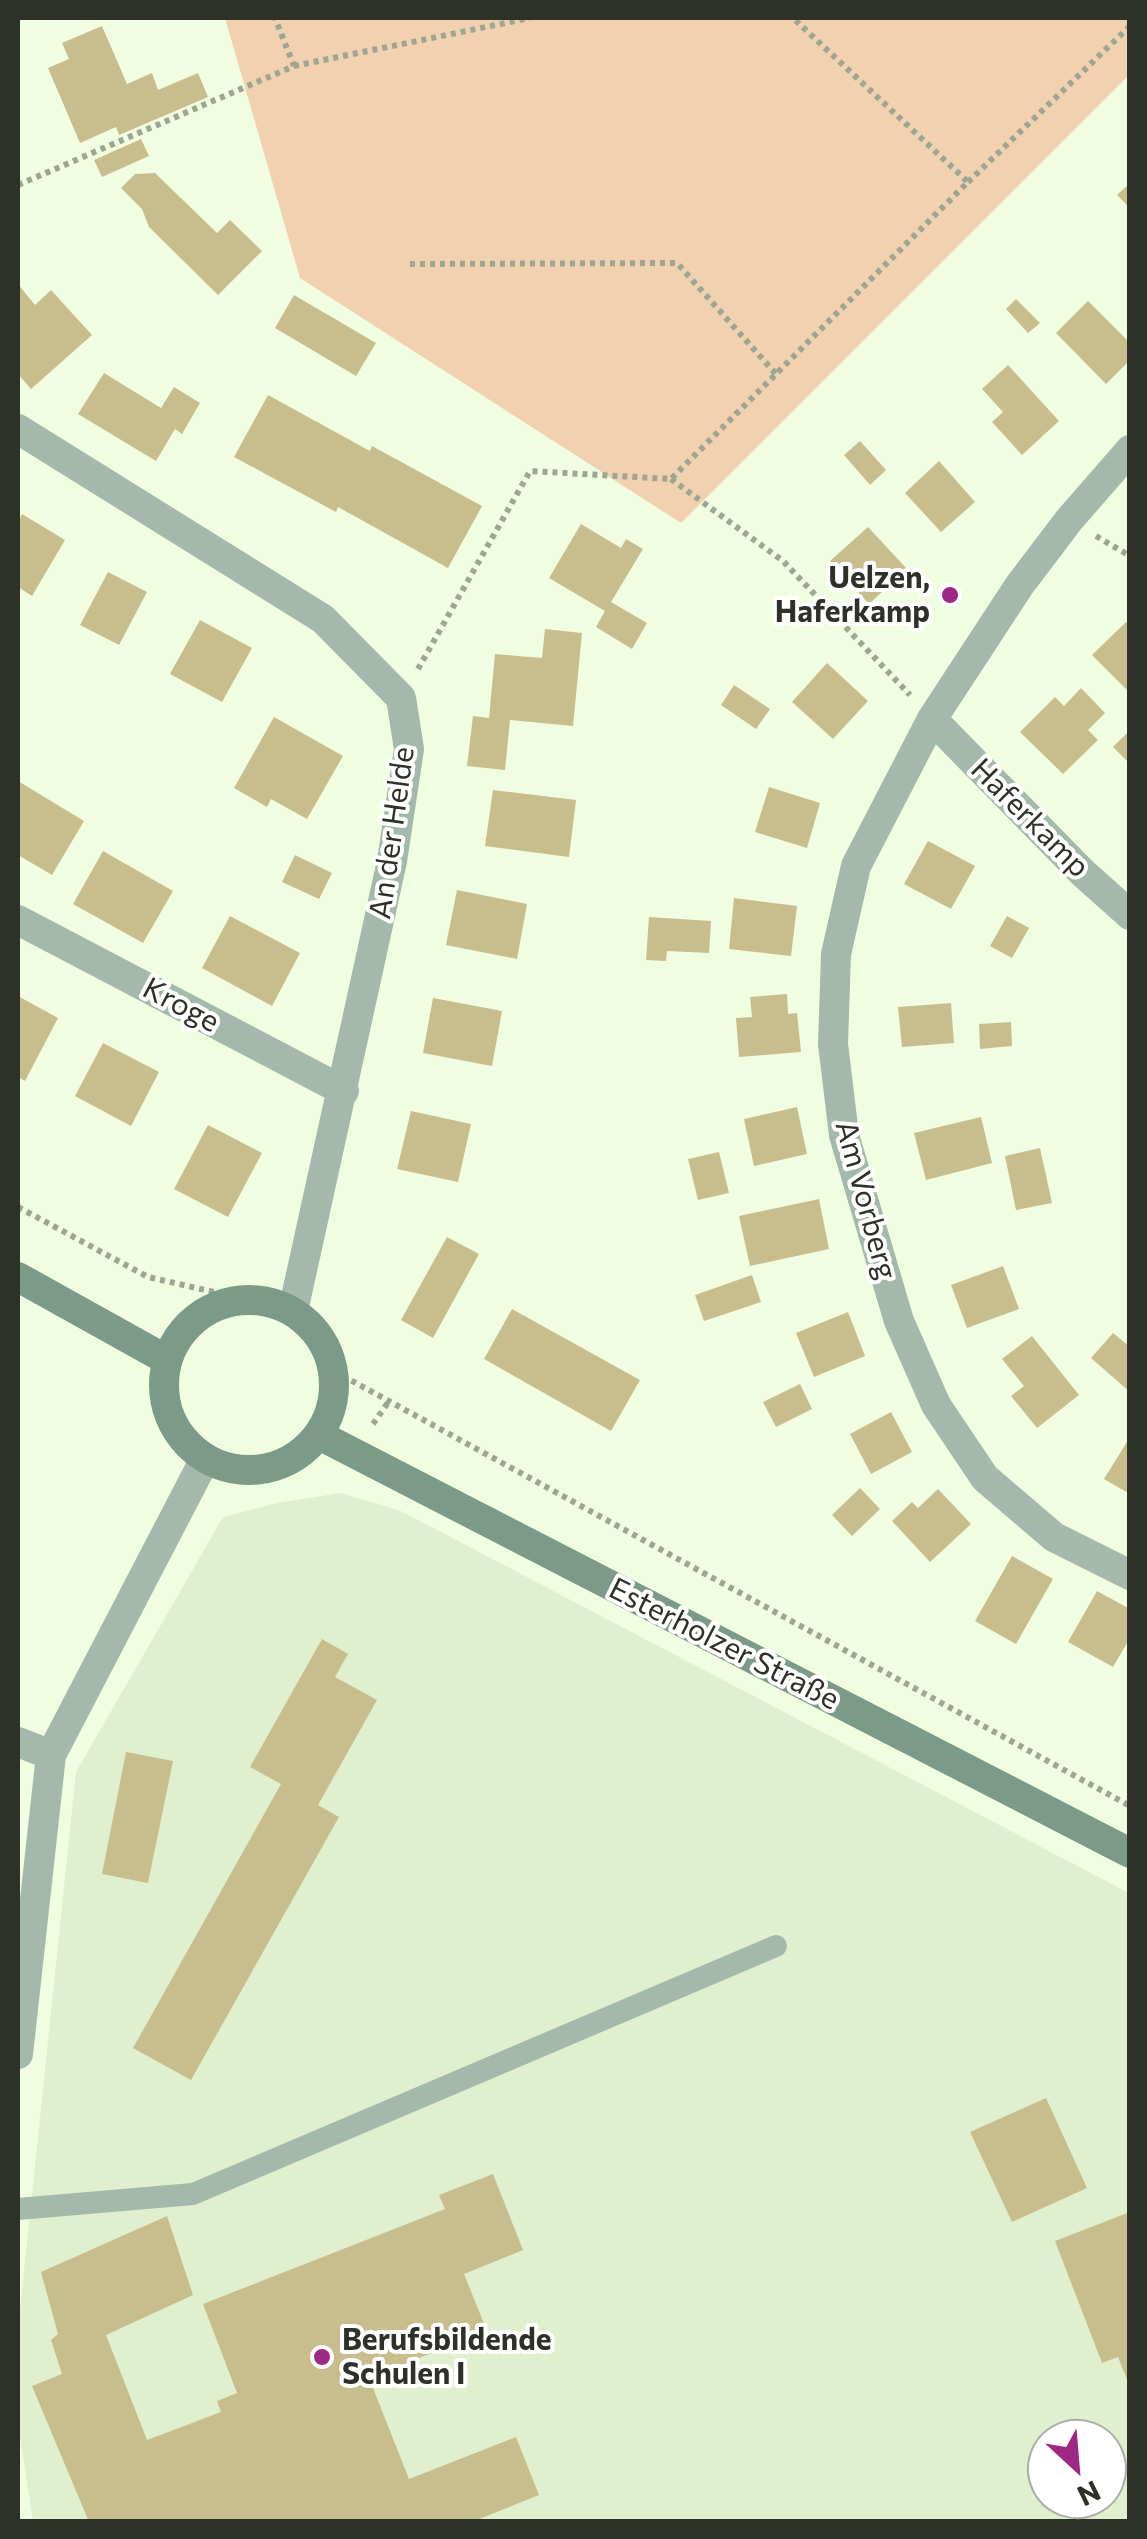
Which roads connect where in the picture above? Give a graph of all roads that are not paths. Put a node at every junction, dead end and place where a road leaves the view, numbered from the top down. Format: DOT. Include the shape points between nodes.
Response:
graph roads {
  1 [pos="18,428"];
  2 [pos="1130,450"];
  3 [pos="932,719"];
  4 [pos="1130,916"];
  5 [pos="18,920"];
  6 [pos="344,1091"];
  7 [pos="18,1277"];
  8 [pos="294,1312"];
  9 [pos="167,1360"];
  10 [pos="319,1435"];
  11 [pos="205,1459"];
  12 [pos="1130,1575"];
  13 [pos="18,1742"];
  14 [pos="51,1755"];
  15 [pos="1130,1853"];
  16 [pos="776,1946"];
  17 [pos="18,2054"];
  18 [pos="18,2209"];
  1 -- 6 [label="street, An der Helde" via="324,619 401,698 409,750"];
  2 -- 3 [label="street, Am Vorberg" via="1019,586"];
  3 -- 4 [label="street, Haferkamp"];
  3 -- 12 [label="street, Am Vorberg" via="856,866 836,954 833,1044 844,1135 900,1320 936,1405 984,1478 1054,1537"];
  5 -- 6 [label="street, Kroge"];
  6 -- 8 [label="street, An der Helde"];
  7 -- 9 [label="main road"];
  8 -- 9 [label="main road" via="244,1299 219,1305 178,1336"];
  8 -- 10 [label="main road" via="320,1336 334,1370 333,1404"];
  9 -- 11 [label="main road" via="168,1416"];
  10 -- 11 [label="main road" via="301,1454 266,1468 228,1468"];
  10 -- 15 [label="main road, Esterholzer Straße"];
  11 -- 14 [label="street"];
  13 -- 14 [label="street"];
  14 -- 17 [label="street"];
  16 -- 18 [label="lane" via="193,2194"];
}
